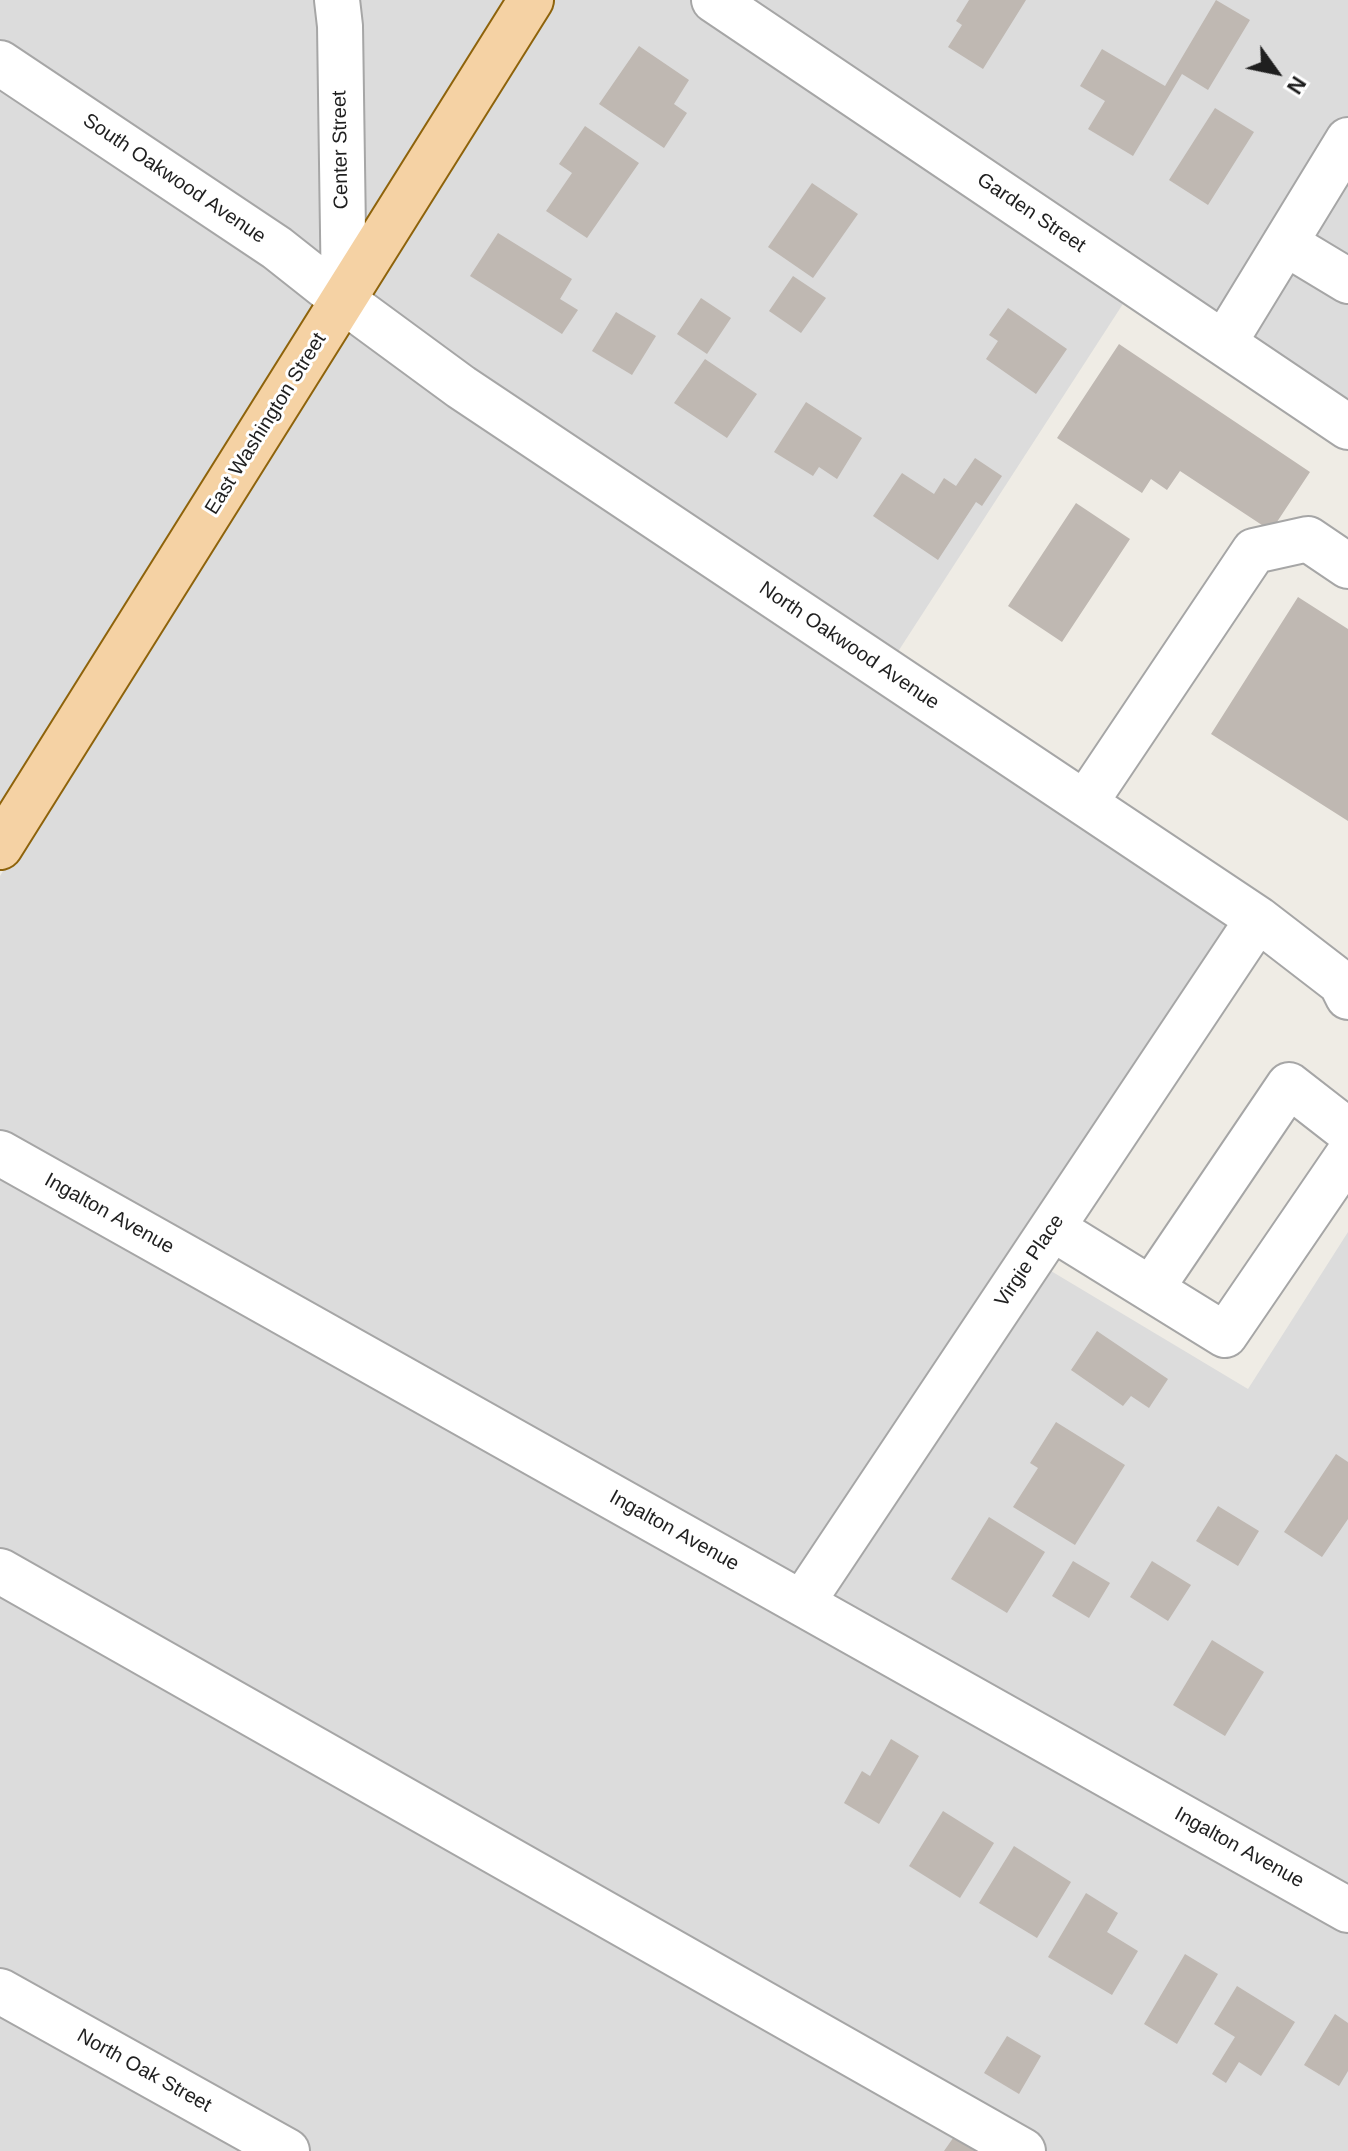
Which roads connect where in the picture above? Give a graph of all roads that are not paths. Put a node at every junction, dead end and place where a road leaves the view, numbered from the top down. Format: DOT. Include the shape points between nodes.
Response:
graph roads {
  1 [pos="337,0"];
  2 [pos="531,0"];
  3 [pos="714,0"];
  4 [pos="0,63"];
  5 [pos="1348,140"];
  6 [pos="1285,243"];
  7 [pos="1348,281"];
  8 [pos="344,301"];
  9 [pos="1224,343"];
  10 [pos="1348,427"];
  11 [pos="1348,566"];
  12 [pos="1085,803"];
  13 [pos="0,847"];
  14 [pos="1258,919"];
  15 [pos="1348,997"];
  16 [pos="1348,1131"];
  17 [pos="0,1153"];
  18 [pos="1348,1155"];
  19 [pos="1052,1228"];
  20 [pos="1151,1289"];
  21 [pos="0,1571"];
  22 [pos="802,1603"];
  23 [pos="1348,1910"];
  24 [pos="0,1991"];
  25 [pos="259,2144"];
  26 [pos="1023,2151"];
  1 -- 8 [label="street, Center Street"];
  2 -- 8 [label="main road, East Washington Street"];
  3 -- 9 [label="street, Garden Street"];
  4 -- 8 [label="street, South Oakwood Avenue" via="277,248"];
  5 -- 6 [label="street"];
  6 -- 7 [label="street"];
  6 -- 9 [label="street"];
  8 -- 12 [label="street, North Oakwood Avenue" via="461,387"];
  8 -- 13 [label="main road, East Washington Street"];
  9 -- 10 [label="street, Garden Street"];
  11 -- 12 [label="street" via="1308,539 1254,551"];
  12 -- 14 [label="street, North Oakwood Avenue"];
  14 -- 15 [label="street, North Oakwood Avenue" via="1341,983"];
  14 -- 19 [label="street, Virgie Place"];
  16 -- 20 [label="street" via="1289,1085"];
  17 -- 22 [label="street, Ingalton Avenue"];
  18 -- 20 [label="street" via="1225,1335"];
  19 -- 20 [label="street"];
  19 -- 22 [label="street, Virgie Place"];
  21 -- 26 [label="street"];
  22 -- 23 [label="street, Ingalton Avenue"];
  24 -- 25 [label="street, North Oak Street"];
}
